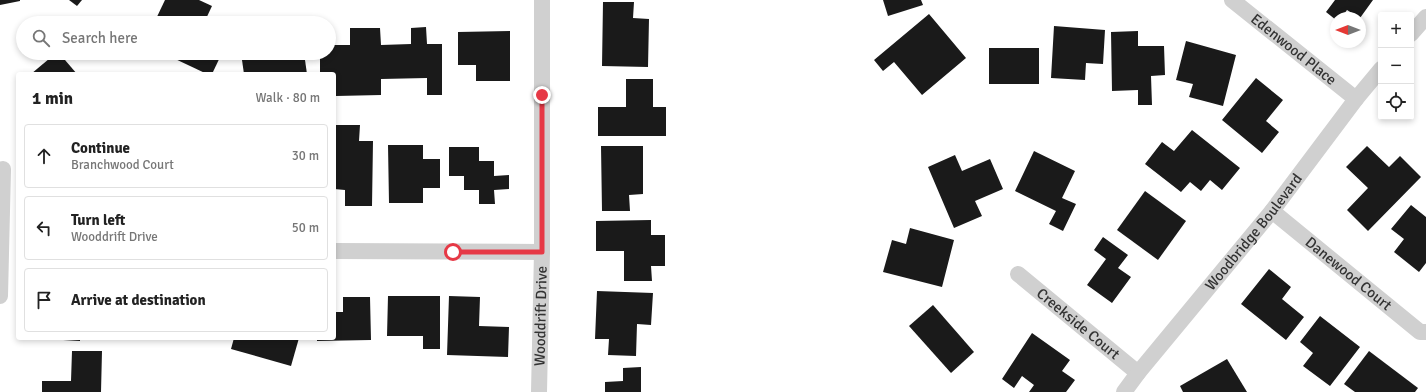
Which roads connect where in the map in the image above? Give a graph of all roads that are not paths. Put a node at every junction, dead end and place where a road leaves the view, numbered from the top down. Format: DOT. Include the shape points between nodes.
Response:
graph roads {
  1 [pos="542,0"];
  2 [pos="1232,0"];
  3 [pos="1426,17"];
  4 [pos="1414,31"];
  5 [pos="1378,73"];
  6 [pos="1356,99"];
  7 [pos="2,169"];
  8 [pos="1272,211"];
  9 [pos="336,251"];
  10 [pos="542,252"];
  11 [pos="1018,274"];
  12 [pos="0,296"];
  13 [pos="1426,332"];
  14 [pos="1138,373"];
  15 [pos="539,392"];
  16 [pos="1124,392"];
  1 -- 10 [label="street, Wooddrift Drive"];
  2 -- 6 [label="street, Edenwood Place"];
  3 -- 4 [label="street"];
  5 -- 6 [label="street, Woodbridge Boulevard"];
  6 -- 8 [label="street, Woodbridge Boulevard"];
  7 -- 12 [label="street"];
  8 -- 13 [label="street, Danewood Court" via="1420,332"];
  8 -- 14 [label="street, Woodbridge Boulevard"];
  9 -- 10 [label="street"];
  10 -- 15 [label="street, Wooddrift Drive"];
  11 -- 14 [label="street, Creekside Court"];
  14 -- 16 [label="street, Woodbridge Boulevard"];
}
